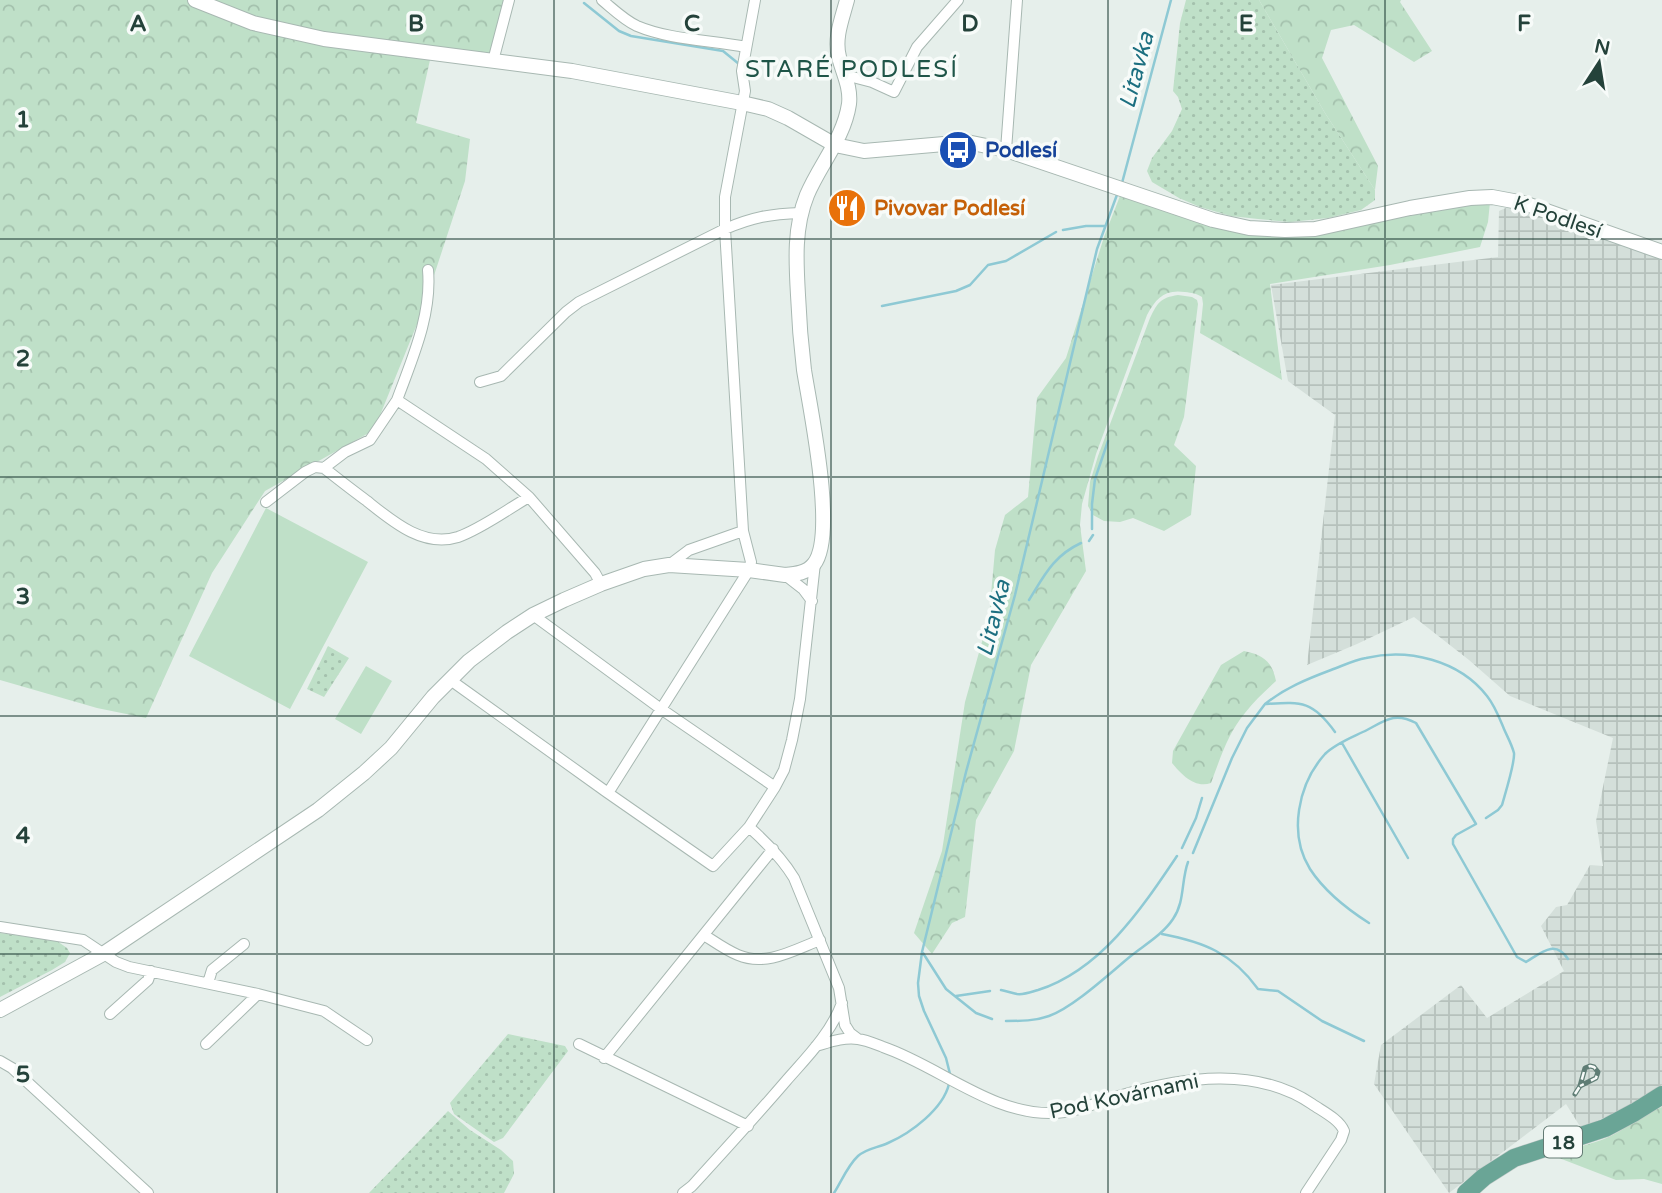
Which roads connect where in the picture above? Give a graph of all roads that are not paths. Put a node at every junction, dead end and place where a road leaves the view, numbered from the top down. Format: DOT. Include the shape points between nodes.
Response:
graph roads {
  1 [pos="195,0"];
  2 [pos="509,0"];
  3 [pos="602,0"];
  4 [pos="755,0"];
  5 [pos="847,0"];
  6 [pos="958,0"];
  7 [pos="1017,0"];
  8 [pos="746,47"];
  9 [pos="493,61"];
  10 [pos="845,75"];
  11 [pos="742,103"];
  12 [pos="835,145"];
  13 [pos="1006,150"];
  14 [pos="801,213"];
  15 [pos="725,229"];
  16 [pos="1662,253"];
  17 [pos="428,270"];
  18 [pos="480,382"];
  19 [pos="397,400"];
  20 [pos="324,468"];
  21 [pos="529,497"];
  22 [pos="266,502"];
  23 [pos="743,531"];
  24 [pos="815,563"];
  25 [pos="669,565"];
  26 [pos="749,570"];
  27 [pos="785,575"];
  28 [pos="601,584"];
  29 [pos="812,601"];
  30 [pos="533,615"];
  31 [pos="449,680"];
  32 [pos="661,709"];
  33 [pos="775,787"];
  34 [pos="608,793"];
  35 [pos="749,827"];
  36 [pos="773,849"];
  37 [pos="0,927"];
  38 [pos="704,935"];
  39 [pos="820,940"];
  40 [pos="244,944"];
  41 [pos="103,954"];
  42 [pos="151,971"];
  43 [pos="208,983"];
  44 [pos="258,994"];
  45 [pos="842,1002"];
  46 [pos="0,1010"];
  47 [pos="110,1014"];
  48 [pos="858,1039"];
  49 [pos="367,1040"];
  50 [pos="206,1044"];
  51 [pos="579,1044"];
  52 [pos="816,1046"];
  53 [pos="604,1058"];
  54 [pos="0,1061"];
  55 [pos="1662,1094"];
  56 [pos="748,1126"];
  57 [pos="694,1189"];
  58 [pos="148,1193"];
  59 [pos="683,1193"];
  60 [pos="1306,1193"];
  61 [pos="1466,1193"];
  1 -- 9 [label="street, K Podlesí" via="253,23 301,35"];
  2 -- 9 [label="street"];
  3 -- 8 [label="street" via="635,25 658,33"];
  4 -- 8 [label="street"];
  5 -- 10 [label="street" via="837,42"];
  6 -- 10 [label="street" via="917,47 894,92"];
  7 -- 13 [label="street"];
  8 -- 11 [label="street"];
  9 -- 11 [label="street, K Podlesí"];
  10 -- 12 [label="street" via="849,103"];
  11 -- 12 [label="street, K Podlesí" via="788,118"];
  11 -- 15 [label="street"];
  12 -- 13 [label="street, K Podlesí" via="864,151 967,142"];
  12 -- 14 [label="street"];
  13 -- 16 [label="street, K Podlesí" via="1249,228 1315,229 1410,208 1492,197 1524,202"];
  14 -- 15 [label="street" via="770,214"];
  14 -- 24 [label="street" via="796,262 800,322 822,506 822,537"];
  15 -- 18 [label="street" via="579,302 501,376"];
  15 -- 23 [label="street"];
  17 -- 19 [label="street" via="429,290 417,344"];
  19 -- 20 [label="street" via="370,440"];
  19 -- 21 [label="street" via="486,459"];
  20 -- 21 [label="street" via="391,520 427,538 458,537"];
  20 -- 22 [label="street" via="305,472"];
  21 -- 28 [label="street"];
  23 -- 25 [label="street" via="689,550"];
  23 -- 26 [label="street"];
  24 -- 27 [label="street" via="809,570"];
  24 -- 29 [label="street"];
  25 -- 26 [label="street"];
  25 -- 28 [label="street"];
  26 -- 27 [label="street"];
  26 -- 32 [label="street"];
  27 -- 29 [label="street"];
  28 -- 30 [label="street"];
  29 -- 33 [label="street" via="793,740"];
  30 -- 31 [label="street"];
  30 -- 32 [label="street"];
  31 -- 34 [label="street"];
  31 -- 41 [label="street" via="391,748 318,810"];
  32 -- 33 [label="street"];
  32 -- 34 [label="street"];
  33 -- 35 [label="street"];
  34 -- 35 [label="street" via="713,866"];
  35 -- 36 [label="street"];
  36 -- 38 [label="street"];
  36 -- 39 [label="street" via="794,878"];
  37 -- 41 [label="street" via="83,940"];
  38 -- 39 [label="street" via="741,956 757,959"];
  38 -- 53 [label="street"];
  39 -- 45 [label="street"];
  40 -- 43 [label="street" via="212,970"];
  41 -- 42 [label="street"];
  41 -- 46 [label="street"];
  42 -- 43 [label="street"];
  42 -- 47 [label="street" via="148,980"];
  43 -- 44 [label="street"];
  44 -- 49 [label="street" via="324,1011"];
  44 -- 50 [label="street"];
  45 -- 48 [label="street" via="845,1024"];
  45 -- 52 [label="street"];
  48 -- 52 [label="street"];
  48 -- 60 [label="street, Pod Kovárnami" via="892,1050 984,1097 1042,1114 1186,1081 1235,1078 1276,1087 1302,1098 1344,1131"];
  51 -- 53 [label="street"];
  52 -- 56 [label="street"];
  53 -- 56 [label="street"];
  54 -- 58 [label="street"];
  55 -- 61 [label="main road, 18" via="1605,1128 1514,1158"];
  56 -- 57 [label="street"];
  57 -- 59 [label="street"];
}
